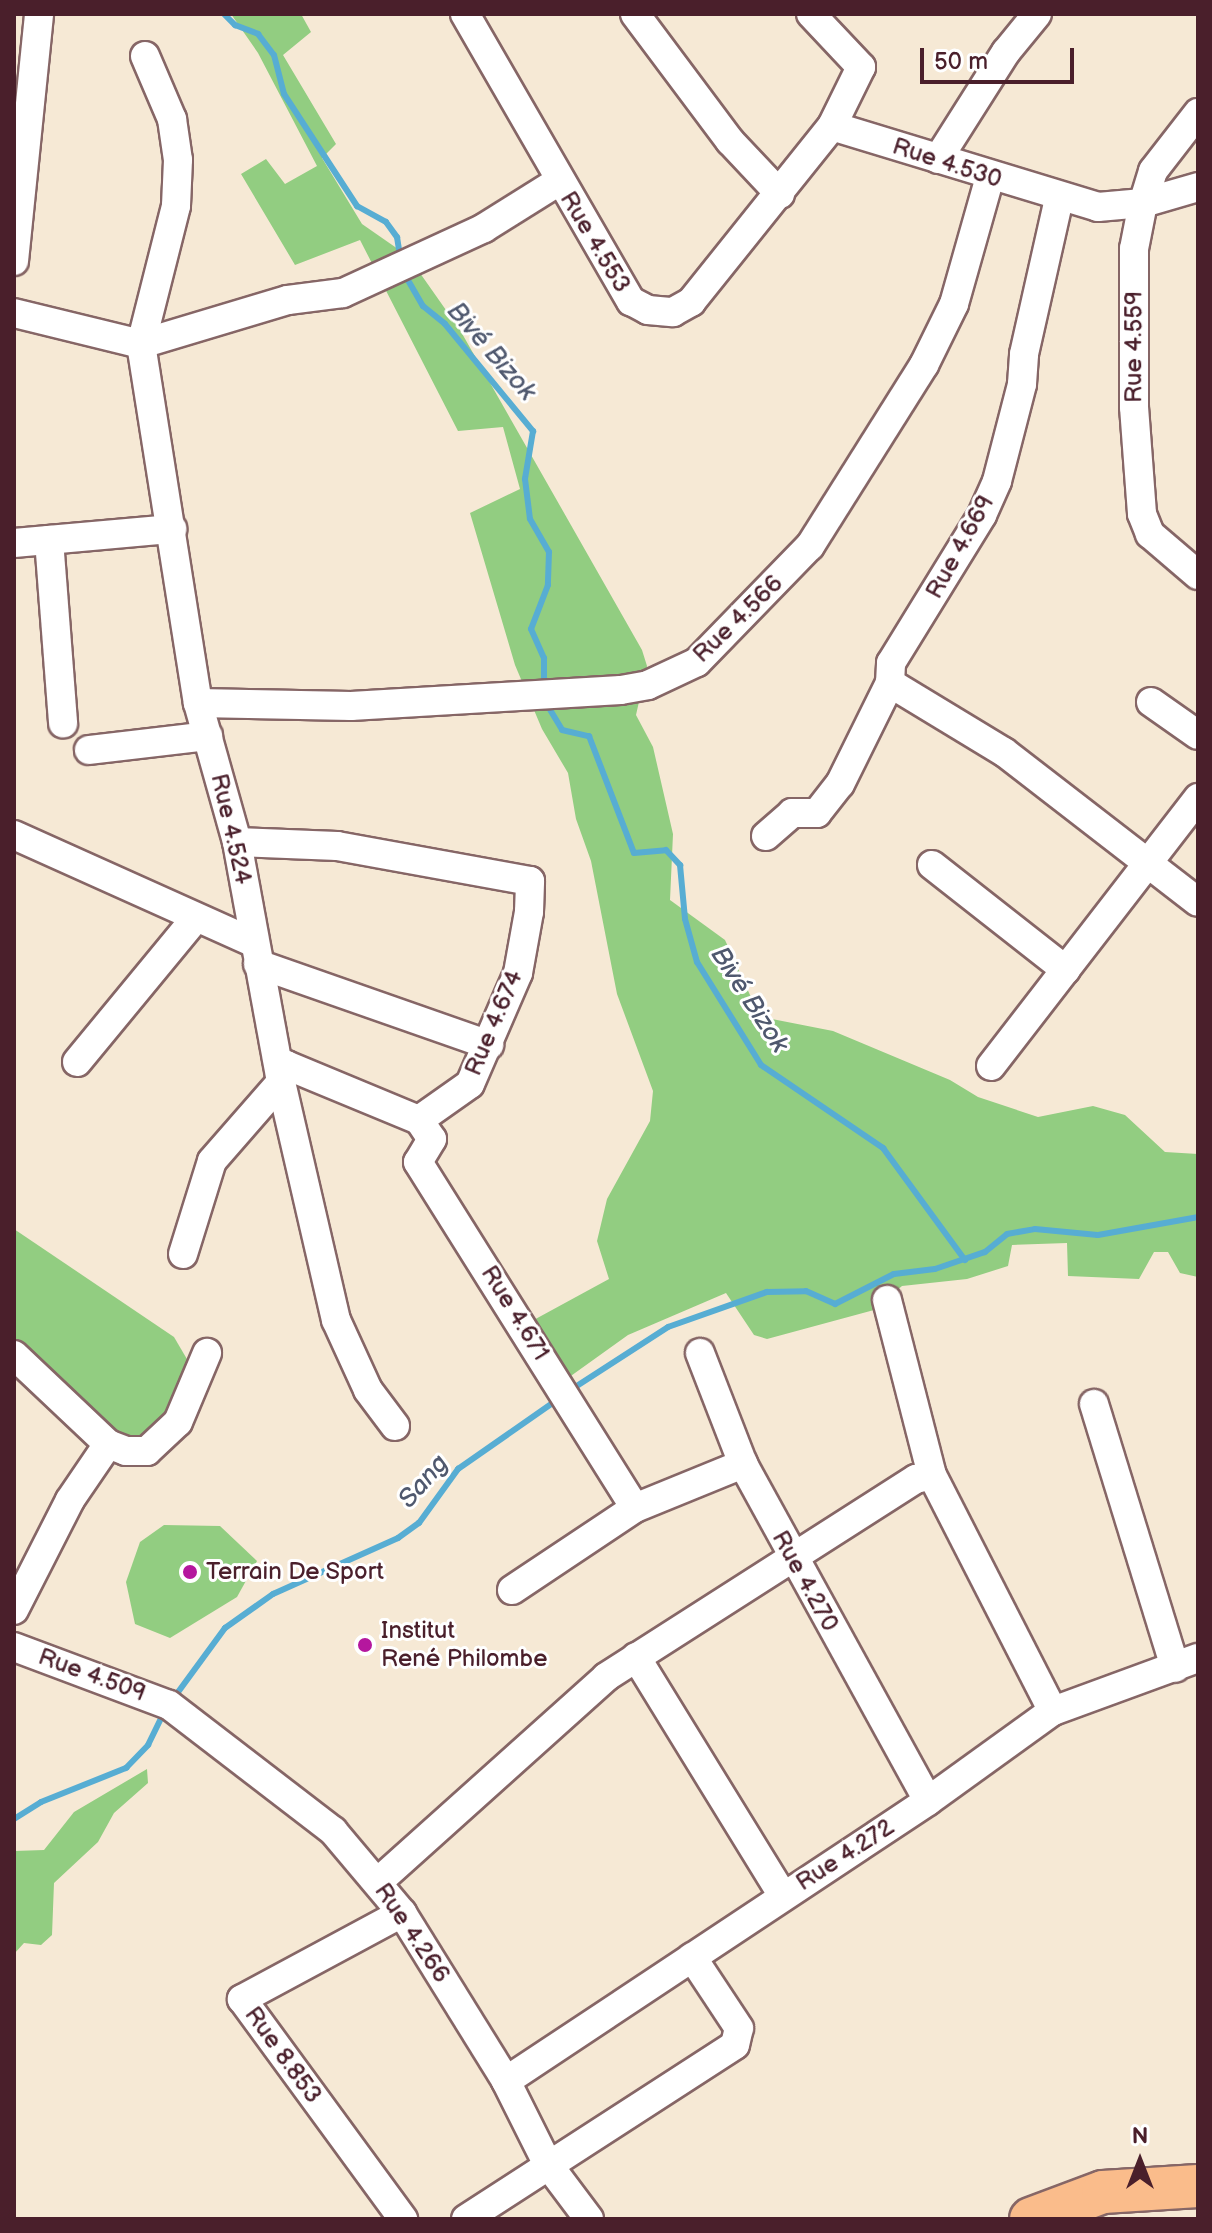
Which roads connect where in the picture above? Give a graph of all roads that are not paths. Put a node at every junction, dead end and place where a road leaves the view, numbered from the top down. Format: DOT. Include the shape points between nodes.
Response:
graph roads {
  1 [pos="39,14"];
  2 [pos="465,14"];
  3 [pos="635,14"];
  4 [pos="811,14"];
  5 [pos="1037,14"];
  6 [pos="145,56"];
  7 [pos="1198,113"];
  8 [pos="832,126"];
  9 [pos="941,153"];
  10 [pos="990,177"];
  11 [pos="559,181"];
  12 [pos="1198,187"];
  13 [pos="780,194"];
  14 [pos="1059,199"];
  15 [pos="1143,203"];
  16 [pos="14,261"];
  17 [pos="14,313"];
  18 [pos="141,344"];
  19 [pos="172,529"];
  20 [pos="49,540"];
  21 [pos="14,543"];
  22 [pos="1198,575"];
  23 [pos="890,683"];
  24 [pos="1151,702"];
  25 [pos="198,703"];
  26 [pos="63,723"];
  27 [pos="1198,735"];
  28 [pos="208,736"];
  29 [pos="89,750"];
  30 [pos="1198,798"];
  31 [pos="14,835"];
  32 [pos="766,836"];
  33 [pos="237,842"];
  34 [pos="1144,864"];
  35 [pos="932,865"];
  36 [pos="1198,902"];
  37 [pos="194,920"];
  38 [pos="256,954"];
  39 [pos="1066,970"];
  40 [pos="489,1045"];
  41 [pos="77,1062"];
  42 [pos="991,1066"];
  43 [pos="281,1082"];
  44 [pos="419,1120"];
  45 [pos="183,1254"];
  46 [pos="887,1300"];
  47 [pos="207,1353"];
  48 [pos="700,1353"];
  49 [pos="14,1355"];
  50 [pos="1094,1404"];
  51 [pos="395,1426"];
  52 [pos="108,1444"];
  53 [pos="743,1464"];
  54 [pos="932,1475"];
  55 [pos="635,1508"];
  56 [pos="792,1560"];
  57 [pos="512,1590"];
  58 [pos="14,1610"];
  59 [pos="14,1647"];
  60 [pos="636,1657"];
  61 [pos="1186,1663"];
  62 [pos="169,1705"];
  63 [pos="1053,1711"];
  64 [pos="928,1801"];
  65 [pos="379,1881"];
  66 [pos="783,1896"];
  67 [pos="402,1913"];
  68 [pos="692,1957"];
  69 [pos="506,2081"];
  70 [pos="547,2163"];
  71 [pos="1198,2186"];
  72 [pos="1033,2218"];
  73 [pos="403,2219"];
  74 [pos="466,2219"];
  75 [pos="589,2219"];
  1 -- 16 [label="street"];
  2 -- 11 [label="street, Rue 4.553"];
  3 -- 13 [label="street" via="730,141"];
  4 -- 8 [label="street" via="861,67"];
  5 -- 9 [label="street"];
  6 -- 18 [label="street" via="172,119 178,160 176,206"];
  7 -- 15 [label="street, Rue 4.559" via="1153,171"];
  8 -- 9 [label="street, Rue 4.530"];
  8 -- 13 [label="street, Rue 4.553"];
  9 -- 10 [label="street, Rue 4.530"];
  10 -- 14 [label="street, Rue 4.530"];
  10 -- 25 [label="street, Rue 4.566" via="954,304 924,365 810,546 697,662 648,685 621,690 351,706"];
  11 -- 13 [label="street, Rue 4.553" via="631,301 648,310 673,312 691,302"];
  11 -- 18 [label="street" via="484,228 343,293 288,300"];
  12 -- 15 [label="street, Rue 4.530"];
  14 -- 15 [label="street, Rue 4.530" via="1098,207"];
  14 -- 23 [label="street, Rue 4.669" via="997,481 961,552 891,663"];
  15 -- 22 [label="street, Rue 4.559" via="1134,249 1134,407 1142,514 1150,534"];
  17 -- 18 [label="street"];
  18 -- 19 [label="street, Rue 4.524"];
  19 -- 20 [label="street"];
  19 -- 25 [label="street, Rue 4.524"];
  20 -- 21 [label="street"];
  20 -- 26 [label="street"];
  23 -- 32 [label="street, Rue 4.669" via="861,751 817,813 792,813"];
  23 -- 34 [label="street" via="1004,752"];
  24 -- 27 [label="street"];
  25 -- 28 [label="street, Rue 4.524"];
  28 -- 29 [label="street"];
  28 -- 33 [label="street, Rue 4.524"];
  30 -- 34 [label="street"];
  31 -- 37 [label="street"];
  33 -- 38 [label="street, Rue 4.524"];
  33 -- 40 [label="street, Rue 4.674" via="337,846 530,881 518,973"];
  34 -- 36 [label="street"];
  34 -- 39 [label="street"];
  35 -- 39 [label="street"];
  37 -- 38 [label="street"];
  37 -- 41 [label="street"];
  38 -- 40 [label="street"];
  38 -- 43 [label="street, Rue 4.524"];
  39 -- 42 [label="street"];
  40 -- 44 [label="street, Rue 4.674" via="470,1084"];
  43 -- 44 [label="street" via="286,1065"];
  43 -- 45 [label="street" via="212,1161"];
  43 -- 51 [label="street, Rue 4.524" via="339,1332 368,1390"];
  44 -- 55 [label="street, Rue 4.671" via="432,1139 418,1162"];
  46 -- 54 [label="street"];
  47 -- 52 [label="street" via="178,1422 147,1451"];
  48 -- 53 [label="street, Rue 4.270"];
  49 -- 52 [label="street"];
  50 -- 61 [label="street"];
  52 -- 58 [label="street" via="70,1500"];
  53 -- 55 [label="street"];
  53 -- 56 [label="street, Rue 4.270"];
  54 -- 56 [label="street" via="916,1479"];
  54 -- 63 [label="street"];
  55 -- 57 [label="street"];
  56 -- 60 [label="street"];
  56 -- 64 [label="street, Rue 4.270"];
  59 -- 62 [label="street, Rue 4.509"];
  60 -- 65 [label="street" via="569,1708"];
  60 -- 66 [label="street"];
  61 -- 63 [label="street, Rue 4.272" via="1093,1692"];
  62 -- 65 [label="street, Rue 4.266" via="333,1831"];
  63 -- 64 [label="street, Rue 4.272"];
  64 -- 66 [label="street, Rue 4.272"];
  65 -- 67 [label="street, Rue 4.266"];
  66 -- 68 [label="street, Rue 4.272"];
  67 -- 69 [label="street, Rue 4.266"];
  67 -- 73 [label="street, Rue 8.853" via="242,1999"];
  68 -- 69 [label="street, Rue 4.272"];
  68 -- 70 [label="street" via="739,2028 735,2045 665,2095"];
  69 -- 70 [label="street, Rue 4.266"];
  70 -- 74 [label="street"];
  70 -- 75 [label="street, Rue 4.266"];
  71 -- 72 [label="highway" via="1103,2192"];
}
